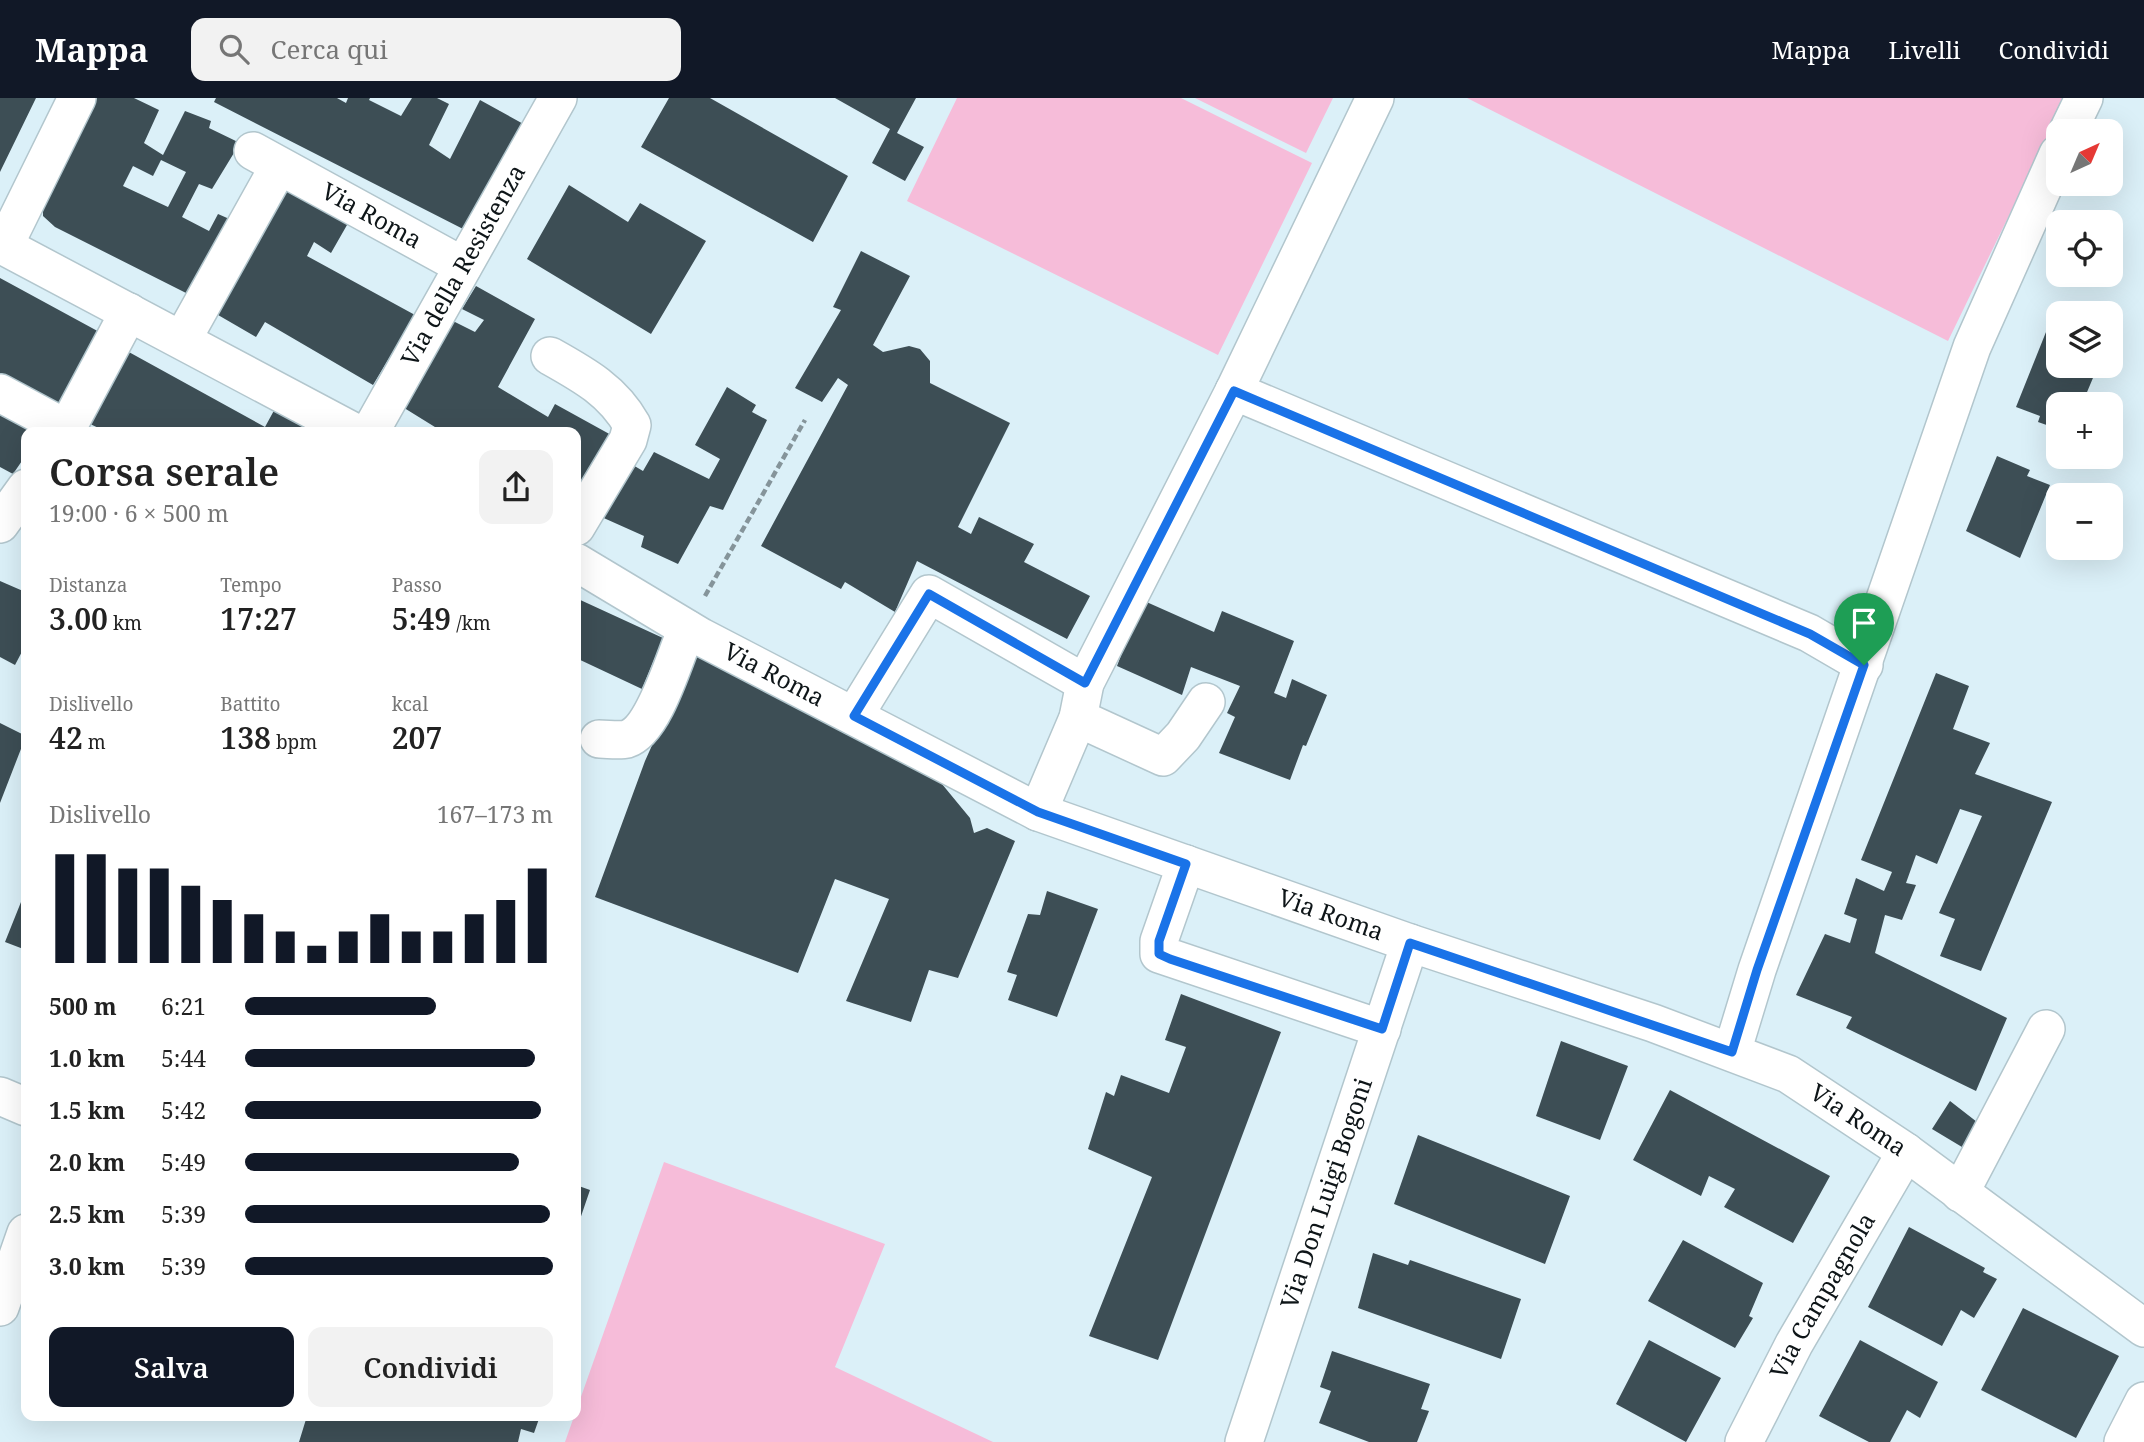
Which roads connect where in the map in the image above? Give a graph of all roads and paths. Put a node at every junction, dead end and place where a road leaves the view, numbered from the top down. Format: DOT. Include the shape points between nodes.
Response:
graph roads {
  1 [pos="77,98"];
  2 [pos="558,98"];
  3 [pos="1375,98"];
  4 [pos="2084,98"];
  5 [pos="2074,119"];
  6 [pos="2046,180"];
  7 [pos="2,245"];
  8 [pos="463,266"];
  9 [pos="129,312"];
  10 [pos="182,340"];
  11 [pos="550,356"];
  12 [pos="1234,391"];
  13 [pos="0,393"];
  14 [pos="805,420"];
  15 [pos="61,427"];
  16 [pos="68,427"];
  17 [pos="345,427"];
  18 [pos="373,427"];
  19 [pos="21,495"];
  20 [pos="581,519"];
  21 [pos="0,524"];
  22 [pos="581,565"];
  23 [pos="687,629"];
  24 [pos="1864,665"];
  25 [pos="1082,701"];
  26 [pos="1206,702"];
  27 [pos="854,716"];
  28 [pos="599,739"];
  29 [pos="1038,812"];
  30 [pos="1186,864"];
  31 [pos="1410,943"];
  32 [pos="1382,1029"];
  33 [pos="2046,1029"];
  34 [pos="1732,1052"];
  35 [pos="0,1096"];
  36 [pos="21,1105"];
  37 [pos="1906,1152"];
  38 [pos="1960,1193"];
  39 [pos="21,1247"];
  40 [pos="0,1307"];
  41 [pos="2144,1328"];
  42 [pos="2144,1401"];
  43 [pos="1244,1442"];
  44 [pos="1744,1442"];
  45 [pos="2123,1442"];
  1 -- 7 [label="street"];
  2 -- 8 [label="street, Via della Resistenza"];
  3 -- 12 [label="street"];
  4 -- 5 [label="street"];
  6 -- 24 [label="street" via="1972,347"];
  7 -- 9 [label="street"];
  8 -- 10 [label="street, Via Roma" via="266,159"];
  8 -- 18 [label="street, Via della Resistenza"];
  9 -- 10 [label="street"];
  9 -- 16 [label="street"];
  10 -- 17 [label="street"];
  11 -- 20 [label="street" via="597,382 623,408 632,425 628,440"];
  12 -- 24 [label="street" via="1810,634"];
  12 -- 25 [label="street"];
  13 -- 15 [label="street"];
  14 -- 23 [label="path"];
  19 -- 21 [label="street"];
  22 -- 23 [label="street, Via Roma"];
  23 -- 27 [label="street, Via Roma"];
  23 -- 28 [label="street" via="641,731 626,740"];
  24 -- 34 [label="street"];
  25 -- 26 [label="street" via="1163,757"];
  25 -- 27 [label="street" via="929,594"];
  25 -- 29 [label="street"];
  27 -- 29 [label="street, Via Roma"];
  29 -- 30 [label="street, Via Roma"];
  30 -- 31 [label="street, Via Roma"];
  30 -- 32 [label="street" via="1159,941 1159,954"];
  31 -- 32 [label="street, Via Don Luigi Bogoni"];
  31 -- 34 [label="street, Via Roma"];
  32 -- 43 [label="street, Via Don Luigi Bogoni"];
  33 -- 38 [label="street"];
  34 -- 37 [label="street, Via Roma" via="1788,1074"];
  35 -- 36 [label="street"];
  37 -- 38 [label="street, Via Roma"];
  37 -- 44 [label="street, Via Campagnola" via="1794,1344"];
  38 -- 41 [label="street, Via Roma"];
  39 -- 40 [label="street"];
  42 -- 45 [label="street"];
}
